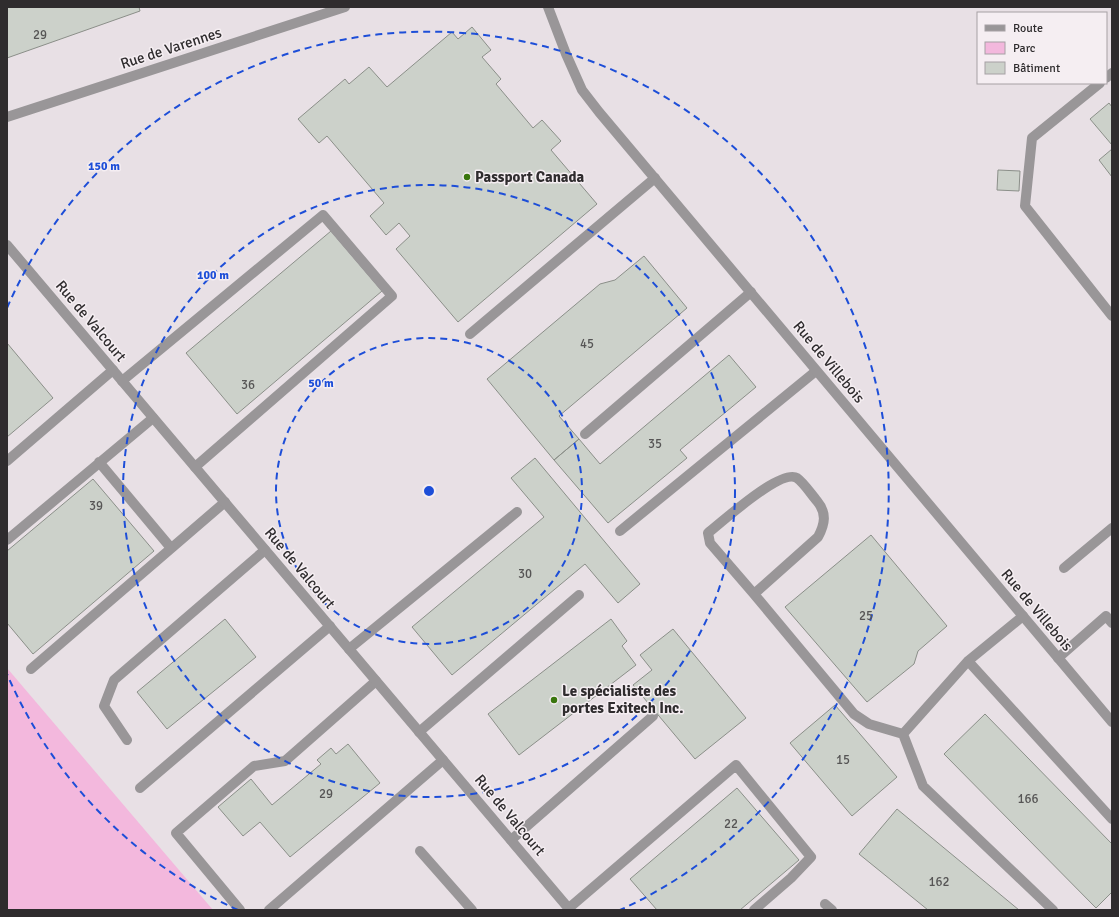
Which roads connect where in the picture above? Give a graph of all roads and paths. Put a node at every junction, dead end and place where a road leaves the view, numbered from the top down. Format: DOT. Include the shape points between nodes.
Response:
graph roads {
  1 [pos="345,7"];
  2 [pos="548,7"];
  3 [pos="1099,84"];
  4 [pos="7,117"];
  5 [pos="655,178"];
  6 [pos="9,251"];
  7 [pos="751,292"];
  8 [pos="1112,316"];
  9 [pos="470,334"];
  10 [pos="113,370"];
  11 [pos="816,371"];
  12 [pos="122,381"];
  13 [pos="153,418"];
  14 [pos="585,434"];
  15 [pos="7,461"];
  16 [pos="99,462"];
  17 [pos="195,467"];
  18 [pos="225,502"];
  19 [pos="517,512"];
  20 [pos="1112,528"];
  21 [pos="620,531"];
  22 [pos="7,540"];
  23 [pos="171,548"];
  24 [pos="265,550"];
  25 [pos="1064,568"];
  26 [pos="754,594"];
  27 [pos="579,595"];
  28 [pos="1023,616"];
  29 [pos="1112,622"];
  30 [pos="330,626"];
  31 [pos="349,649"];
  32 [pos="1058,658"];
  33 [pos="968,661"];
  34 [pos="32,669"];
  35 [pos="376,681"];
  36 [pos="653,716"];
  37 [pos="1112,722"];
  38 [pos="419,732"];
  39 [pos="903,734"];
  40 [pos="127,740"];
  41 [pos="443,760"];
  42 [pos="140,788"];
  43 [pos="1112,819"];
  44 [pos="511,840"];
  45 [pos="420,851"];
  46 [pos="570,909"];
  47 [pos="240,910"];
  48 [pos="269,910"];
  49 [pos="472,910"];
  50 [pos="754,910"];
  51 [pos="1053,910"];
  1 -- 4 [label="street, Rue de Varennes"];
  2 -- 5 [label="street, Rue de Villebois" via="582,90"];
  3 -- 8 [label="street" via="1032,138 1025,206"];
  5 -- 7 [label="street, Rue de Villebois"];
  5 -- 9 [label="street"];
  6 -- 10 [label="street, Rue de Valcourt"];
  7 -- 11 [label="street, Rue de Villebois"];
  7 -- 14 [label="street"];
  10 -- 12 [label="street, Rue de Valcourt"];
  10 -- 15 [label="street"];
  11 -- 21 [label="street"];
  11 -- 28 [label="street, Rue de Villebois"];
  12 -- 13 [label="street, Rue de Valcourt"];
  12 -- 17 [label="street" via="323,215 392,296"];
  13 -- 16 [label="street"];
  13 -- 17 [label="street, Rue de Valcourt"];
  16 -- 22 [label="street"];
  16 -- 23 [label="street"];
  17 -- 18 [label="street, Rue de Valcourt"];
  18 -- 23 [label="street"];
  18 -- 24 [label="street, Rue de Valcourt"];
  19 -- 31 [label="street"];
  20 -- 25 [label="street"];
  23 -- 34 [label="street"];
  24 -- 30 [label="street, Rue de Valcourt"];
  24 -- 40 [label="street" via="114,680 104,706"];
  26 -- 26 [label="street" via="818,537 823,529 826,518 820,504 796,478 789,476 772,482 708,533 710,543"];
  26 -- 39 [label="street" via="854,714 869,724"];
  27 -- 38 [label="street"];
  28 -- 32 [label="street, Rue de Villebois"];
  28 -- 33 [label="street"];
  29 -- 32 [label="street" via="1106,616"];
  30 -- 31 [label="street, Rue de Valcourt"];
  30 -- 42 [label="street"];
  31 -- 35 [label="street, Rue de Valcourt"];
  32 -- 37 [label="street, Rue de Villebois"];
  33 -- 39 [label="street"];
  33 -- 43 [label="street"];
  35 -- 38 [label="street, Rue de Valcourt"];
  35 -- 47 [label="street" via="285,761 254,766 176,833"];
  36 -- 44 [label="street"];
  38 -- 41 [label="street, Rue de Valcourt"];
  39 -- 51 [label="street" via="923,786"];
  41 -- 44 [label="street, Rue de Valcourt"];
  41 -- 48 [label="street"];
  44 -- 46 [label="street, Rue de Valcourt"];
  45 -- 49 [label="street"];
  46 -- 50 [label="street" via="736,765 811,857"];
}
